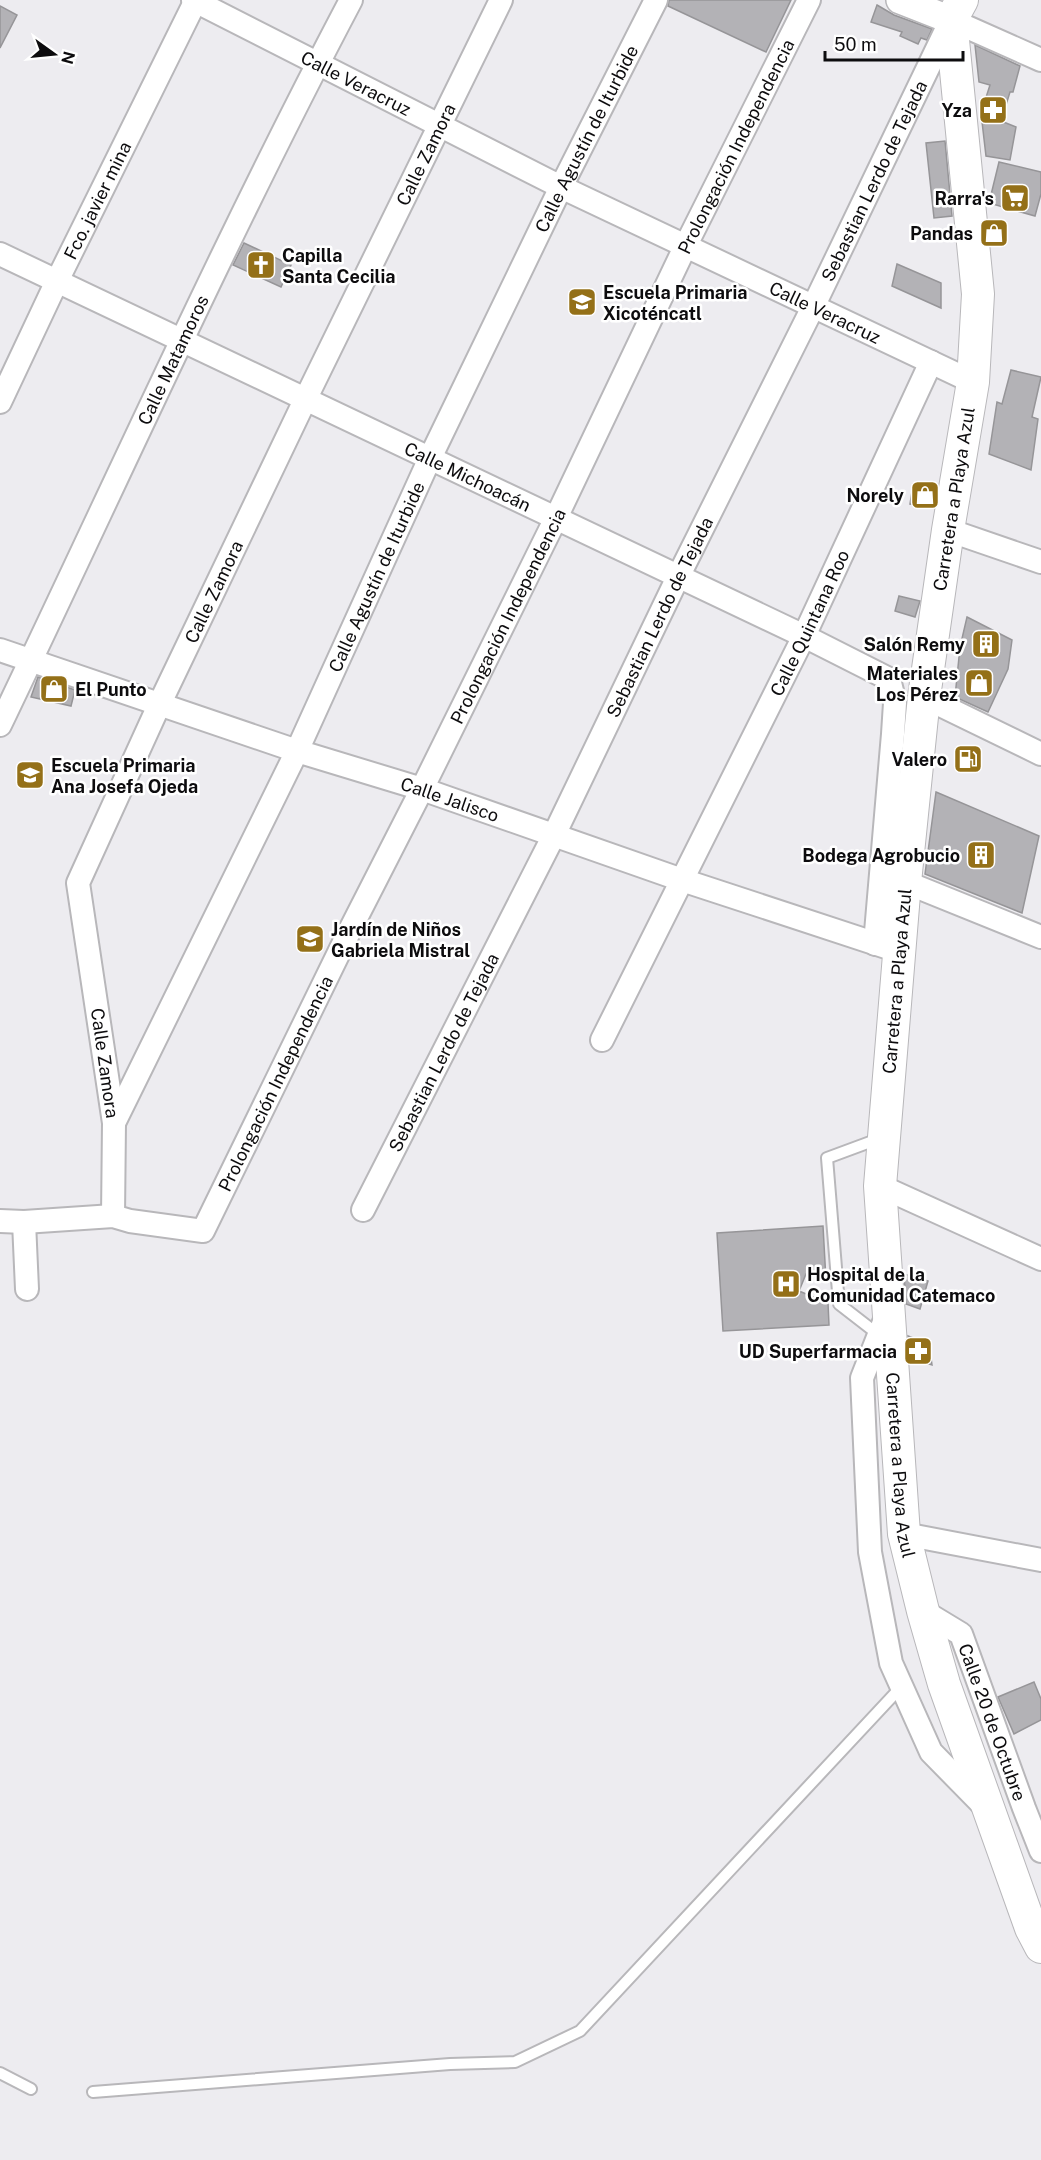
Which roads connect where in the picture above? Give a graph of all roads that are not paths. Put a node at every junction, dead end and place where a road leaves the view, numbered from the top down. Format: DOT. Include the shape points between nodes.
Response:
graph roads {
  1 [pos="195,0"];
  2 [pos="351,0"];
  3 [pos="501,0"];
  4 [pos="656,0"];
  5 [pos="809,0"];
  6 [pos="900,0"];
  7 [pos="956,10"];
  8 [pos="1041,60"];
  9 [pos="317,64"];
  10 [pos="441,125"];
  11 [pos="561,187"];
  12 [pos="685,247"];
  13 [pos="0,254"];
  14 [pos="57,281"];
  15 [pos="814,305"];
  16 [pos="182,340"];
  17 [pos="931,362"];
  18 [pos="973,382"];
  19 [pos="306,398"];
  20 [pos="0,402"];
  21 [pos="430,458"];
  22 [pos="555,520"];
  23 [pos="948,530"];
  24 [pos="1041,562"];
  25 [pos="678,577"];
  26 [pos="804,636"];
  27 [pos="0,650"];
  28 [pos="31,660"];
  29 [pos="924,697"];
  30 [pos="160,703"];
  31 [pos="0,725"];
  32 [pos="297,751"];
  33 [pos="1041,754"];
  34 [pos="422,789"];
  35 [pos="554,835"];
  36 [pos="682,880"];
  37 [pos="905,882"];
  38 [pos="1041,937"];
  39 [pos="887,948"];
  40 [pos="603,1040"];
  41 [pos="114,1123"];
  42 [pos="884,1137"];
  43 [pos="880,1186"];
  44 [pos="363,1210"];
  45 [pos="113,1216"];
  46 [pos="0,1221"];
  47 [pos="24,1222"];
  48 [pos="1041,1258"];
  49 [pos="27,1289"];
  50 [pos="886,1328"];
  51 [pos="904,1534"];
  52 [pos="1041,1560"];
  53 [pos="923,1611"];
  54 [pos="902,1686"];
  55 [pos="989,1811"];
  56 [pos="1041,1851"];
  57 [pos="1041,1947"];
  58 [pos="0,2073"];
  59 [pos="31,2090"];
  60 [pos="93,2092"];
  1 -- 9 [label="street, Calle Veracruz"];
  1 -- 14 [label="street, Fco. javier mina"];
  2 -- 9 [label="street, Calle Matamoros"];
  3 -- 10 [label="street, Calle Zamora"];
  4 -- 11 [label="street, Calle Agustín de Iturbide"];
  5 -- 12 [label="street, Prolongación Independencia"];
  6 -- 7 [label="street"];
  7 -- 8 [label="street"];
  7 -- 15 [label="street, Sebastian Lerdo de Tejada"];
  7 -- 18 [label="main road, Carretera a Playa Azul" via="978,294"];
  9 -- 10 [label="street, Calle Veracruz"];
  9 -- 16 [label="street, Calle Matamoros"];
  10 -- 11 [label="street, Calle Veracruz"];
  10 -- 19 [label="street, Calle Zamora"];
  11 -- 12 [label="street, Calle Veracruz"];
  11 -- 21 [label="street, Calle Agustín de Iturbide"];
  12 -- 15 [label="street, Calle Veracruz"];
  12 -- 22 [label="street, Prolongación Independencia"];
  13 -- 14 [label="street, Calle Michoacán"];
  14 -- 16 [label="street, Calle Michoacán"];
  14 -- 20 [label="street, Fco. javier mina"];
  15 -- 17 [label="street, Calle Veracruz"];
  15 -- 25 [label="street, Sebastian Lerdo de Tejada"];
  16 -- 19 [label="street, Calle Michoacán"];
  16 -- 28 [label="street, Calle Matamoros"];
  17 -- 18 [label="street, Calle Veracruz"];
  17 -- 26 [label="street, Calle Quintana Roo"];
  18 -- 23 [label="main road, Carretera a Playa Azul"];
  19 -- 21 [label="street, Calle Michoacán"];
  19 -- 30 [label="street, Calle Zamora"];
  21 -- 22 [label="street, Calle Michoacán"];
  21 -- 32 [label="street, Calle Agustín de Iturbide"];
  22 -- 25 [label="street, Calle Michoacán"];
  22 -- 34 [label="street, Prolongación Independencia"];
  23 -- 24 [label="street"];
  23 -- 29 [label="main road, Carretera a Playa Azul"];
  25 -- 26 [label="street, Calle Michoacán"];
  25 -- 35 [label="street, Sebastian Lerdo de Tejada"];
  26 -- 36 [label="street, Calle Quintana Roo"];
  26 -- 39 [label="street, Calle Michoacán" via="889,679 895,703"];
  27 -- 28 [label="street, Calle Jalisco"];
  28 -- 30 [label="street, Calle Jalisco"];
  28 -- 31 [label="street, Calle Matamoros"];
  29 -- 33 [label="street"];
  29 -- 37 [label="main road, Carretera a Playa Azul"];
  30 -- 32 [label="street, Calle Jalisco"];
  30 -- 41 [label="street, Calle Zamora" via="78,883"];
  32 -- 34 [label="street, Calle Jalisco"];
  32 -- 41 [label="street, Calle Agustín de Iturbide"];
  34 -- 35 [label="street, Calle Jalisco"];
  34 -- 45 [label="street, Prolongación Independencia" via="203,1231"];
  35 -- 36 [label="street, Calle Jalisco"];
  35 -- 44 [label="street, Sebastian Lerdo de Tejada"];
  36 -- 39 [label="street, Calle Jalisco"];
  36 -- 40 [label="street, Calle Quintana Roo"];
  37 -- 38 [label="street"];
  37 -- 39 [label="main road, Carretera a Playa Azul"];
  39 -- 42 [label="main road, Carretera a Playa Azul"];
  41 -- 45 [label="street, Calle Zamora"];
  42 -- 43 [label="main road, Carretera a Playa Azul"];
  42 -- 50 [label="lane" via="827,1158 839,1304"];
  43 -- 48 [label="street"];
  43 -- 50 [label="main road, Carretera a Playa Azul"];
  45 -- 47 [label="street"];
  46 -- 47 [label="street"];
  47 -- 49 [label="street"];
  50 -- 51 [label="main road, Carretera a Playa Azul"];
  50 -- 54 [label="street" via="862,1378 870,1552 891,1663"];
  51 -- 52 [label="street"];
  51 -- 53 [label="main road, Carretera a Playa Azul"];
  53 -- 55 [label="main road, Carretera a Playa Azul"];
  53 -- 56 [label="street, Calle 20 de Octubre" via="961,1634"];
  54 -- 55 [label="street" via="931,1752"];
  54 -- 60 [label="lane" via="580,2031 515,2062"];
  55 -- 57 [label="main road, Carretera a Playa Azul"];
  58 -- 59 [label="lane"];
}
